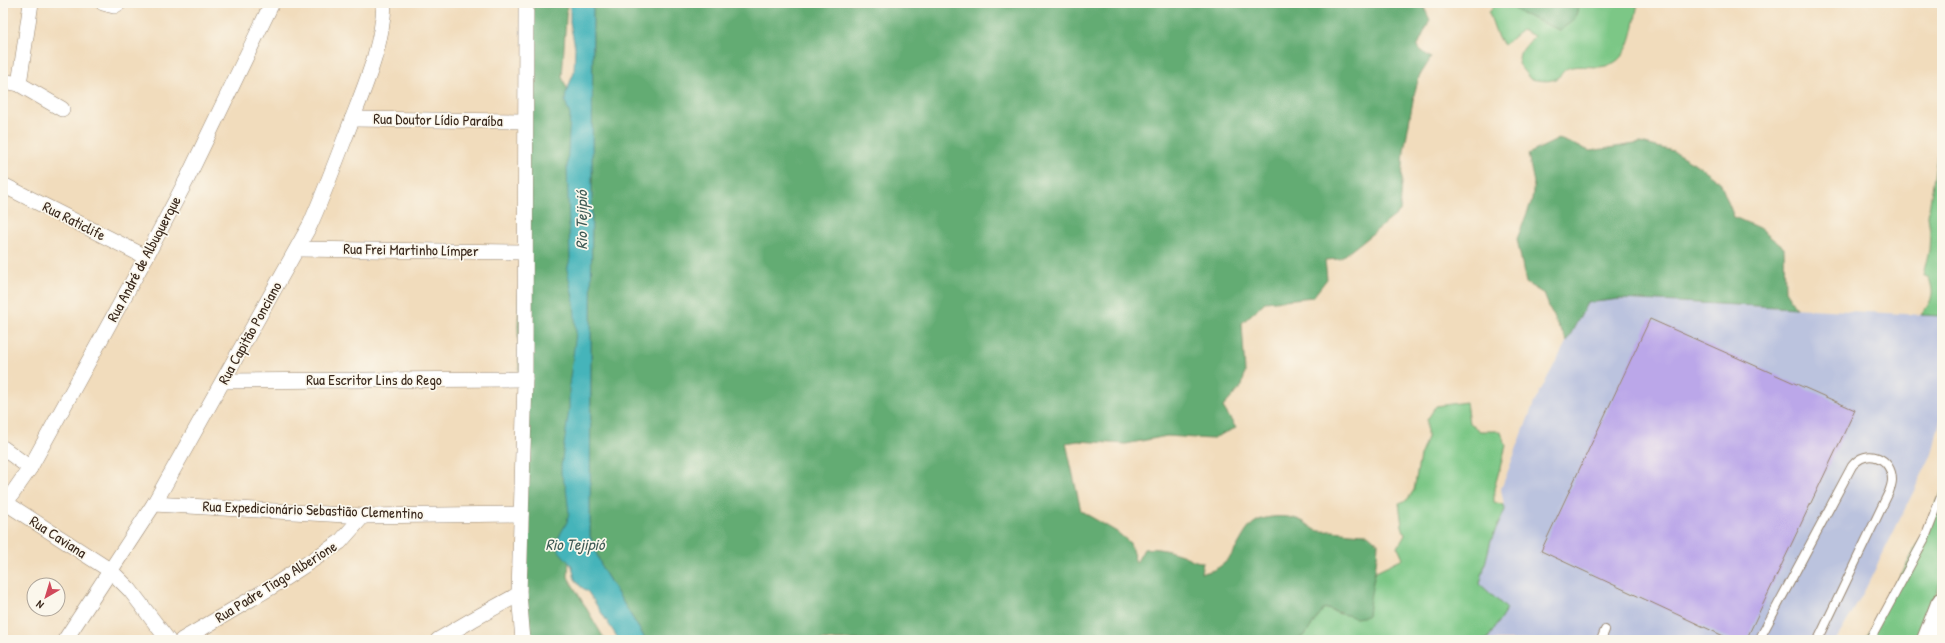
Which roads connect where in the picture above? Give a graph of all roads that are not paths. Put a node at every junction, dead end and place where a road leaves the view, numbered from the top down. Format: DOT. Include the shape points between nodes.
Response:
graph roads {
  1 [pos="31,3"];
  2 [pos="103,3"];
  3 [pos="118,3"];
  4 [pos="272,3"];
  5 [pos="384,3"];
  6 [pos="526,3"];
  7 [pos="3,81"];
  8 [pos="19,84"];
  9 [pos="62,109"];
  10 [pos="352,119"];
  11 [pos="525,121"];
  12 [pos="3,185"];
  13 [pos="297,249"];
  14 [pos="524,252"];
  15 [pos="146,257"];
  16 [pos="525,379"];
  17 [pos="224,381"];
  18 [pos="3,448"];
  19 [pos="30,468"];
  20 [pos="1942,494"];
  21 [pos="154,504"];
  22 [pos="5,505"];
  23 [pos="521,514"];
  24 [pos="363,516"];
  25 [pos="110,571"];
  26 [pos="519,594"];
  27 [pos="1942,604"];
  28 [pos="1605,630"];
  29 [pos="65,640"];
  30 [pos="168,640"];
  31 [pos="182,640"];
  32 [pos="438,640"];
  33 [pos="523,640"];
  34 [pos="1601,640"];
  35 [pos="1759,640"];
  36 [pos="1818,640"];
  37 [pos="1870,640"];
  38 [pos="1928,640"];
  1 -- 8 [label="street"];
  2 -- 3 [label="street" via="114,6"];
  4 -- 15 [label="street, Rua André de Albuquerque" via="187,179"];
  5 -- 10 [label="street, Rua Capitão Ponciano" via="379,40"];
  6 -- 11 [label="street"];
  7 -- 8 [label="street"];
  8 -- 9 [label="street"];
  10 -- 11 [label="street, Rua Doutor Lídio Paraíba"];
  10 -- 13 [label="street, Rua Capitão Ponciano" via="329,182"];
  11 -- 14 [label="street"];
  12 -- 15 [label="street, Rua Raticlife"];
  13 -- 14 [label="street, Rua Frei Martinho Límper"];
  13 -- 17 [label="street, Rua Capitão Ponciano"];
  14 -- 16 [label="street"];
  15 -- 19 [label="street, Rua André de Albuquerque"];
  16 -- 17 [label="street, Rua Escritor Lins do Rego"];
  16 -- 23 [label="street"];
  17 -- 21 [label="street, Rua Capitão Ponciano"];
  18 -- 19 [label="street"];
  19 -- 22 [label="street, Rua André de Albuquerque"];
  20 -- 37 [label="lane" via="1925,538"];
  21 -- 24 [label="street, Rua Expedicionário Sebastião Clementino"];
  21 -- 25 [label="street, Rua Capitão Ponciano"];
  22 -- 25 [label="street, Rua Caviana"];
  23 -- 24 [label="street, Rua Expedicionário Sebastião Clementino"];
  23 -- 26 [label="street"];
  24 -- 31 [label="street, Rua Padre Tiago Alberione" via="340,542 273,586"];
  25 -- 29 [label="street, Rua Capitão Ponciano"];
  25 -- 30 [label="street, Rua Caviana" via="130,590"];
  26 -- 32 [label="street"];
  26 -- 33 [label="street"];
  27 -- 38 [label="highway"];
  28 -- 34 [label="lane"];
  35 -- 36 [label="lane" via="1852,466 1860,458 1879,458 1891,473 1889,492"];
}
